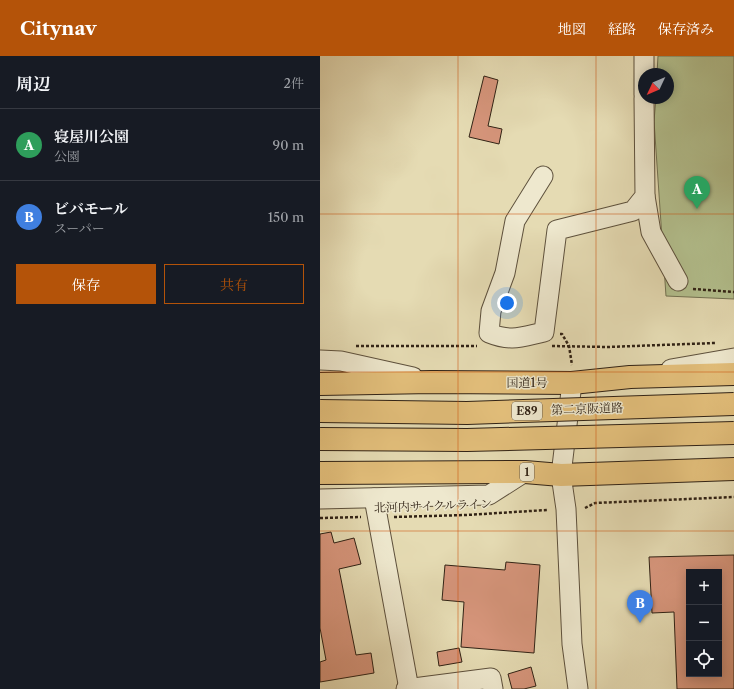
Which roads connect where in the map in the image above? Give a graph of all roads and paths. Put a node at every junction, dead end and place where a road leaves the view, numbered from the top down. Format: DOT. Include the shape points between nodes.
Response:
graph roads {
  1 [pos="644,56"];
  2 [pos="644,68"];
  3 [pos="644,104"];
  4 [pos="543,176"];
  5 [pos="645,196"];
  6 [pos="678,281"];
  7 [pos="734,292"];
  8 [pos="544,332"];
  9 [pos="734,358"];
  10 [pos="320,360"];
  11 [pos="734,374"];
  12 [pos="630,376"];
  13 [pos="432,382"];
  14 [pos="572,383"];
  15 [pos="320,384"];
  16 [pos="734,404"];
  17 [pos="320,411"];
  18 [pos="734,433"];
  19 [pos="320,439"];
  20 [pos="734,469"];
  21 [pos="320,472"];
  22 [pos="525,472"];
  23 [pos="561,475"];
  24 [pos="734,497"];
  25 [pos="374,498"];
  26 [pos="320,499"];
  27 [pos="585,508"];
  28 [pos="547,510"];
  29 [pos="378,517"];
  30 [pos="320,518"];
  31 [pos="408,689"];
  32 [pos="493,689"];
  33 [pos="578,689"];
  1 -- 2 [label="street"];
  3 -- 5 [label="street"];
  4 -- 8 [label="street" via="515,221 505,272 491,310 488,333 504,339"];
  5 -- 6 [label="street" via="651,232"];
  5 -- 8 [label="street" via="633,211 557,230"];
  6 -- 7 [label="path" via="692,289"];
  8 -- 14 [label="path" via="562,334 569,346"];
  9 -- 12 [label="street"];
  10 -- 13 [label="street" via="341,361"];
  11 -- 12 [label="highway, 国道1号"];
  12 -- 14 [label="highway, 国道1号"];
  13 -- 14 [label="highway, 国道1号"];
  13 -- 15 [label="highway, 国道1号"];
  14 -- 23 [label="street"];
  16 -- 17 [label="highway, 第二京阪道路 / E89, bridge" via="466,413"];
  18 -- 19 [label="highway, bridge" via="467,440"];
  20 -- 23 [label="highway, 1"];
  21 -- 22 [label="highway, 1"];
  22 -- 23 [label="highway, 1"];
  22 -- 25 [label="street" via="489,495"];
  23 -- 33 [label="street" via="566,509 572,644"];
  24 -- 27 [label="path" via="595,503"];
  25 -- 26 [label="street"];
  25 -- 29 [label="street"];
  28 -- 29 [label="path, 北河内サイクルライン"];
  29 -- 30 [label="path, 北河内サイクルライン"];
  29 -- 31 [label="street"];
  31 -- 32 [label="street" via="490,678"];
}
